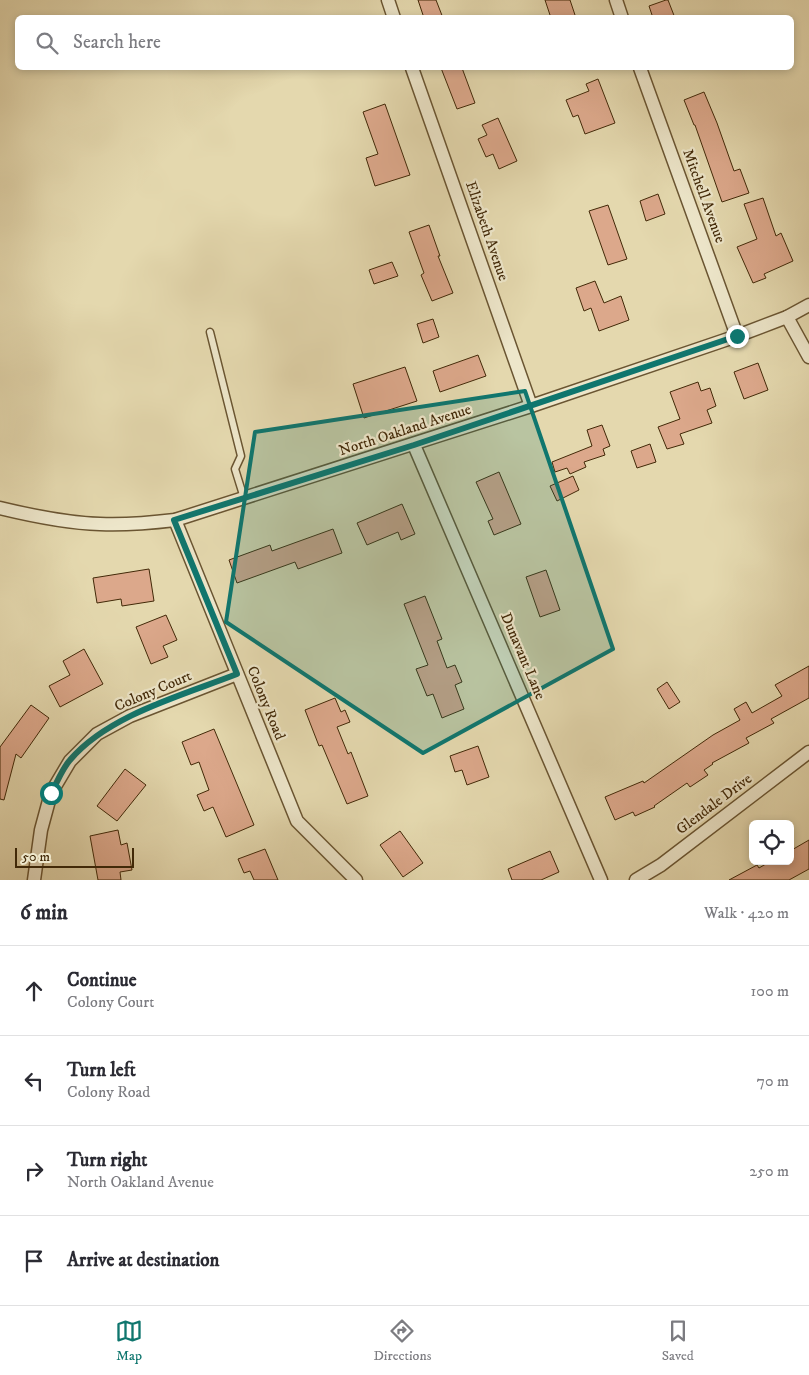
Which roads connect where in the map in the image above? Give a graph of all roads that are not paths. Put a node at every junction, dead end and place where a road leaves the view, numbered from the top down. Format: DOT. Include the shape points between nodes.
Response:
graph roads {
  1 [pos="388,0"];
  2 [pos="616,0"];
  3 [pos="393,15"];
  4 [pos="621,15"];
  5 [pos="413,70"];
  6 [pos="641,70"];
  7 [pos="809,305"];
  8 [pos="787,317"];
  9 [pos="210,332"];
  10 [pos="737,336"];
  11 [pos="809,357"];
  12 [pos="531,406"];
  13 [pos="414,445"];
  14 [pos="244,498"];
  15 [pos="0,508"];
  16 [pos="174,520"];
  17 [pos="237,674"];
  18 [pos="809,752"];
  19 [pos="34,880"];
  20 [pos="356,880"];
  21 [pos="601,880"];
  22 [pos="636,880"];
  1 -- 3 [label="street"];
  2 -- 4 [label="street"];
  5 -- 12 [label="street, Elizabeth Avenue"];
  6 -- 10 [label="street, Mitchell Avenue"];
  7 -- 8 [label="street, North Oakland Avenue"];
  8 -- 10 [label="street, North Oakland Avenue"];
  8 -- 11 [label="street"];
  9 -- 14 [label="lane" via="241,456 235,469"];
  10 -- 12 [label="street, North Oakland Avenue"];
  12 -- 13 [label="street, North Oakland Avenue"];
  13 -- 14 [label="street, North Oakland Avenue"];
  13 -- 21 [label="street, Dunavant Lane"];
  14 -- 16 [label="street, North Oakland Avenue"];
  15 -- 16 [label="street, North Oakland Avenue" via="39,517 100,524"];
  16 -- 17 [label="street, Colony Road"];
  17 -- 19 [label="street, Colony Court" via="130,716 97,734 70,761 51,793 41,830"];
  17 -- 20 [label="street, Colony Road" via="297,821"];
  18 -- 22 [label="street, Glendale Drive" via="661,865"];
}
